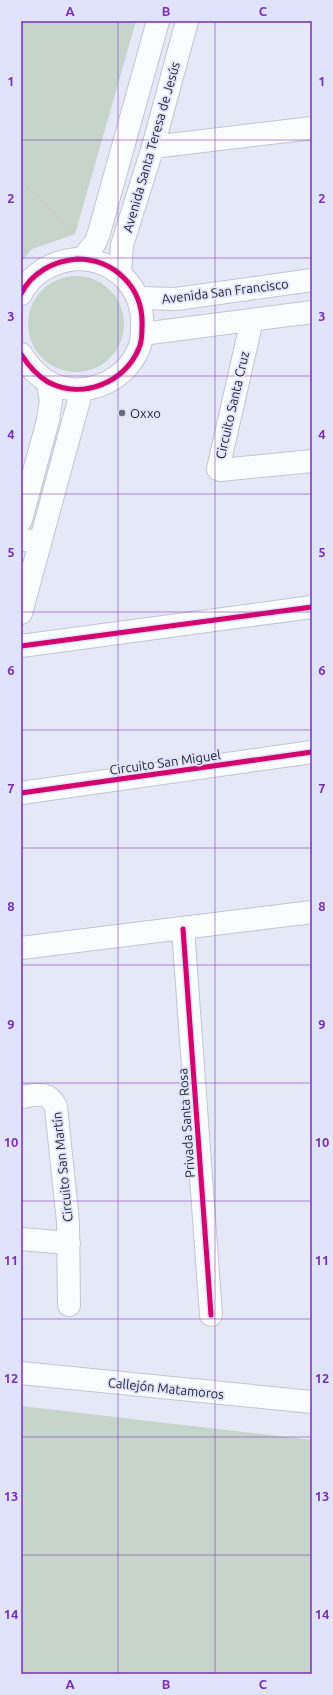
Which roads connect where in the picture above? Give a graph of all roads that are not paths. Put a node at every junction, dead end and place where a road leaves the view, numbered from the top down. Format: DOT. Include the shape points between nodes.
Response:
graph roads {
  1 [pos="158,21"];
  2 [pos="187,21"];
  3 [pos="144,73"];
  4 [pos="171,78"];
  5 [pos="312,128"];
  6 [pos="152,147"];
  7 [pos="82,259"];
  8 [pos="120,274"];
  9 [pos="312,280"];
  10 [pos="21,294"];
  11 [pos="138,298"];
  12 [pos="312,312"];
  13 [pos="252,320"];
  14 [pos="142,334"];
  15 [pos="21,354"];
  16 [pos="47,381"];
  17 [pos="82,389"];
  18 [pos="312,461"];
  19 [pos="21,520"];
  20 [pos="30,541"];
  21 [pos="312,607"];
  22 [pos="21,613"];
  23 [pos="21,646"];
  24 [pos="312,752"];
  25 [pos="21,793"];
  26 [pos="312,912"];
  27 [pos="183,929"];
  28 [pos="21,948"];
  29 [pos="21,1097"];
  30 [pos="21,1239"];
  31 [pos="69,1244"];
  32 [pos="69,1305"];
  33 [pos="211,1315"];
  34 [pos="21,1374"];
  35 [pos="312,1402"];
  1 -- 3 [label="street, Avenida Santa Teresa de Jesús"];
  2 -- 4 [label="street, Avenida Santa Teresa de Jesús"];
  3 -- 4 [label="street"];
  3 -- 7 [label="street, Avenida Santa Teresa de Jesús" via="99,233 95,243"];
  4 -- 6 [label="street, Avenida Santa Teresa de Jesús"];
  5 -- 6 [label="street"];
  6 -- 8 [label="street, Avenida Santa Teresa de Jesús" via="122,245"];
  7 -- 8 [label="street" via="108,266"];
  7 -- 10 [label="street" via="54,264 41,271 30,280"];
  8 -- 11 [label="street" via="131,285"];
  9 -- 11 [label="street, Avenida San Francisco" via="176,299"];
  11 -- 14 [label="street" via="143,313"];
  12 -- 13 [label="street"];
  13 -- 14 [label="street"];
  13 -- 18 [label="street, Circuito Santa Cruz" via="218,469"];
  14 -- 17 [label="street" via="140,347 131,364 117,377 100,386"];
  15 -- 16 [label="street" via="29,367"];
  16 -- 17 [label="street" via="70,389"];
  16 -- 19 [label="street" via="51,400 48,420"];
  17 -- 20 [label="street"];
  20 -- 22 [label="street"];
  21 -- 23 [label="street"];
  24 -- 25 [label="street, Circuito San Miguel"];
  26 -- 27 [label="street"];
  27 -- 28 [label="street"];
  27 -- 33 [label="street, Privada Santa Rosa"];
  29 -- 31 [label="street, Circuito San Martín" via="41,1094 49,1098 56,1107"];
  30 -- 31 [label="street"];
  31 -- 32 [label="street, Circuito San Martín"];
  34 -- 35 [label="street, Callejón Matamoros"];
}
